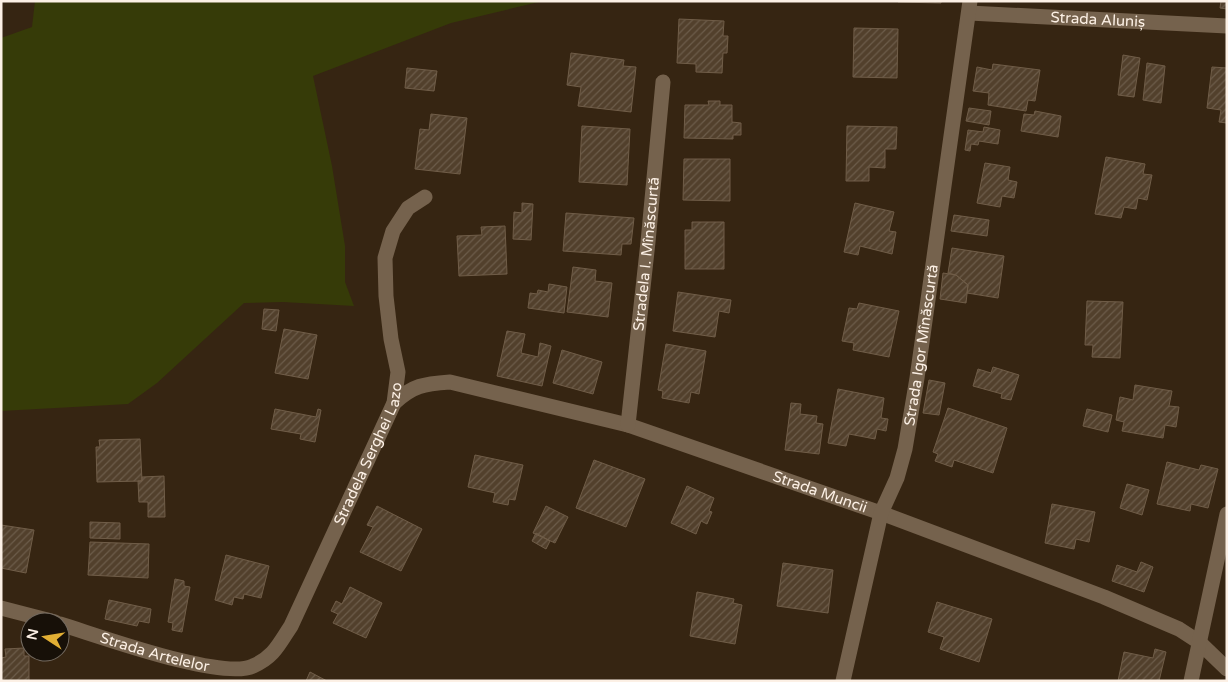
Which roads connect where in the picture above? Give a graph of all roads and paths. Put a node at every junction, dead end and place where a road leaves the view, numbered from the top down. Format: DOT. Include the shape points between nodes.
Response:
graph roads {
  1 [pos="969,7"];
  2 [pos="1227,26"];
  3 [pos="663,82"];
  4 [pos="425,197"];
  5 [pos="394,403"];
  6 [pos="628,425"];
  7 [pos="881,513"];
  8 [pos="1227,514"];
  9 [pos="1,608"];
  10 [pos="20,613"];
  11 [pos="70,627"];
  12 [pos="1199,642"];
  13 [pos="251,668"];
  14 [pos="1227,669"];
  15 [pos="843,681"];
  16 [pos="1191,681"];
  1 -- 2 [label="street, Strada Aluniș"];
  1 -- 7 [label="street, Strada Igor Mînăscurtă" via="905,449 897,478"];
  3 -- 6 [label="street, Stradela I. Mînăscurtă"];
  4 -- 5 [label="street, Stradela Serghei Lazo" via="408,208 393,231 385,258 388,313 398,372"];
  5 -- 6 [label="street, Strada Muncii" via="406,392 424,384 450,382"];
  5 -- 13 [label="street, Stradela Serghei Lazo" via="291,626 272,656"];
  6 -- 7 [label="street, Strada Muncii"];
  7 -- 12 [label="street, Strada Muncii" via="1104,597 1179,629"];
  7 -- 15 [label="street, Strada Igor Mînăscurtă"];
  8 -- 12 [label="street"];
  9 -- 10 [label="street"];
  11 -- 13 [label="street, Strada Artelelor" via="195,665"];
  12 -- 14 [label="street, Strada Muncii"];
  12 -- 16 [label="street"];
}
